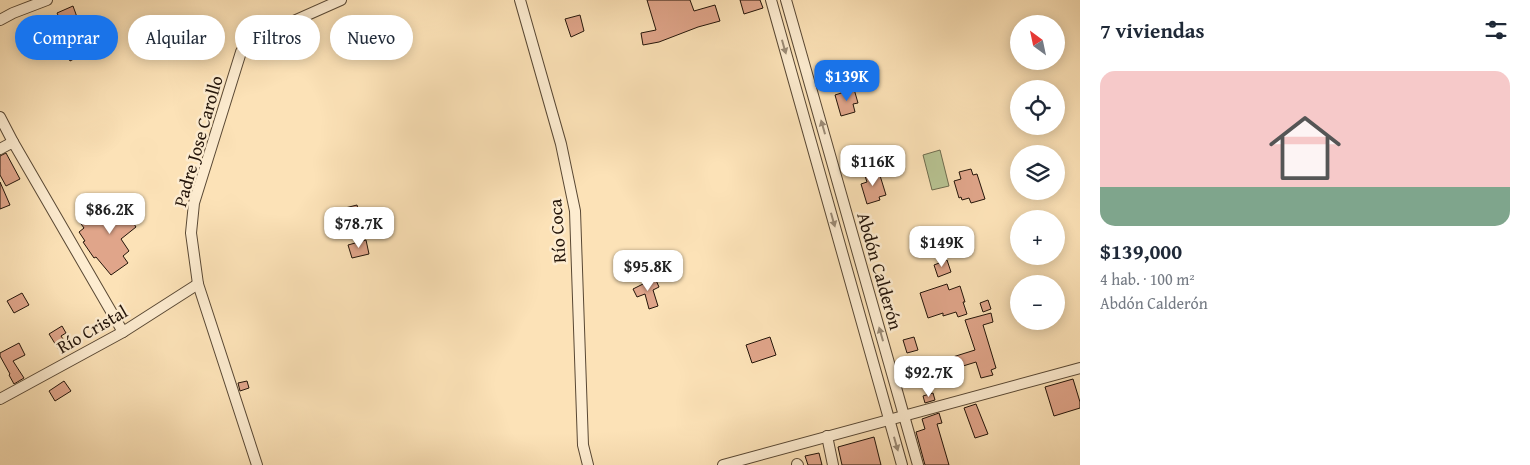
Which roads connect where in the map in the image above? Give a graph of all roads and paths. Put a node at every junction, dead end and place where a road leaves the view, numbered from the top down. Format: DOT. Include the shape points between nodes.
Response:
graph roads {
  1 [pos="47,0"];
  2 [pos="341,0"];
  3 [pos="520,0"];
  4 [pos="771,0"];
  5 [pos="786,0"];
  6 [pos="0,20"];
  7 [pos="0,117"];
  8 [pos="13,142"];
  9 [pos="0,148"];
  10 [pos="198,284"];
  11 [pos="123,332"];
  12 [pos="1080,368"];
  13 [pos="0,399"];
  14 [pos="904,416"];
  15 [pos="890,420"];
  16 [pos="827,436"];
  17 [pos="257,465"];
  18 [pos="588,465"];
  19 [pos="725,465"];
  20 [pos="833,465"];
  21 [pos="902,465"];
  22 [pos="918,465"];
  1 -- 6 [label="street"];
  2 -- 10 [label="street, Padre Jose Carollo" via="244,45 194,203 192,233"];
  3 -- 18 [label="street, Río Coca" via="561,144 575,211 583,438"];
  4 -- 15 [label="street, Abdón Calderón, one-way"];
  14 -- 5 [label="street, Abdón Calderón, one-way"];
  7 -- 8 [label="street"];
  8 -- 9 [label="street"];
  8 -- 11 [label="street"];
  10 -- 11 [label="street, Río Cristal"];
  10 -- 17 [label="street, Padre Jose Carollo"];
  11 -- 13 [label="street, Río Cristal"];
  12 -- 14 [label="street"];
  14 -- 15 [label="street"];
  14 -- 22 [label="street, Abdón Calderón"];
  15 -- 16 [label="street"];
  15 -- 21 [label="street, Abdón Calderón, one-way"];
  16 -- 19 [label="street"];
  16 -- 20 [label="street"];
}
